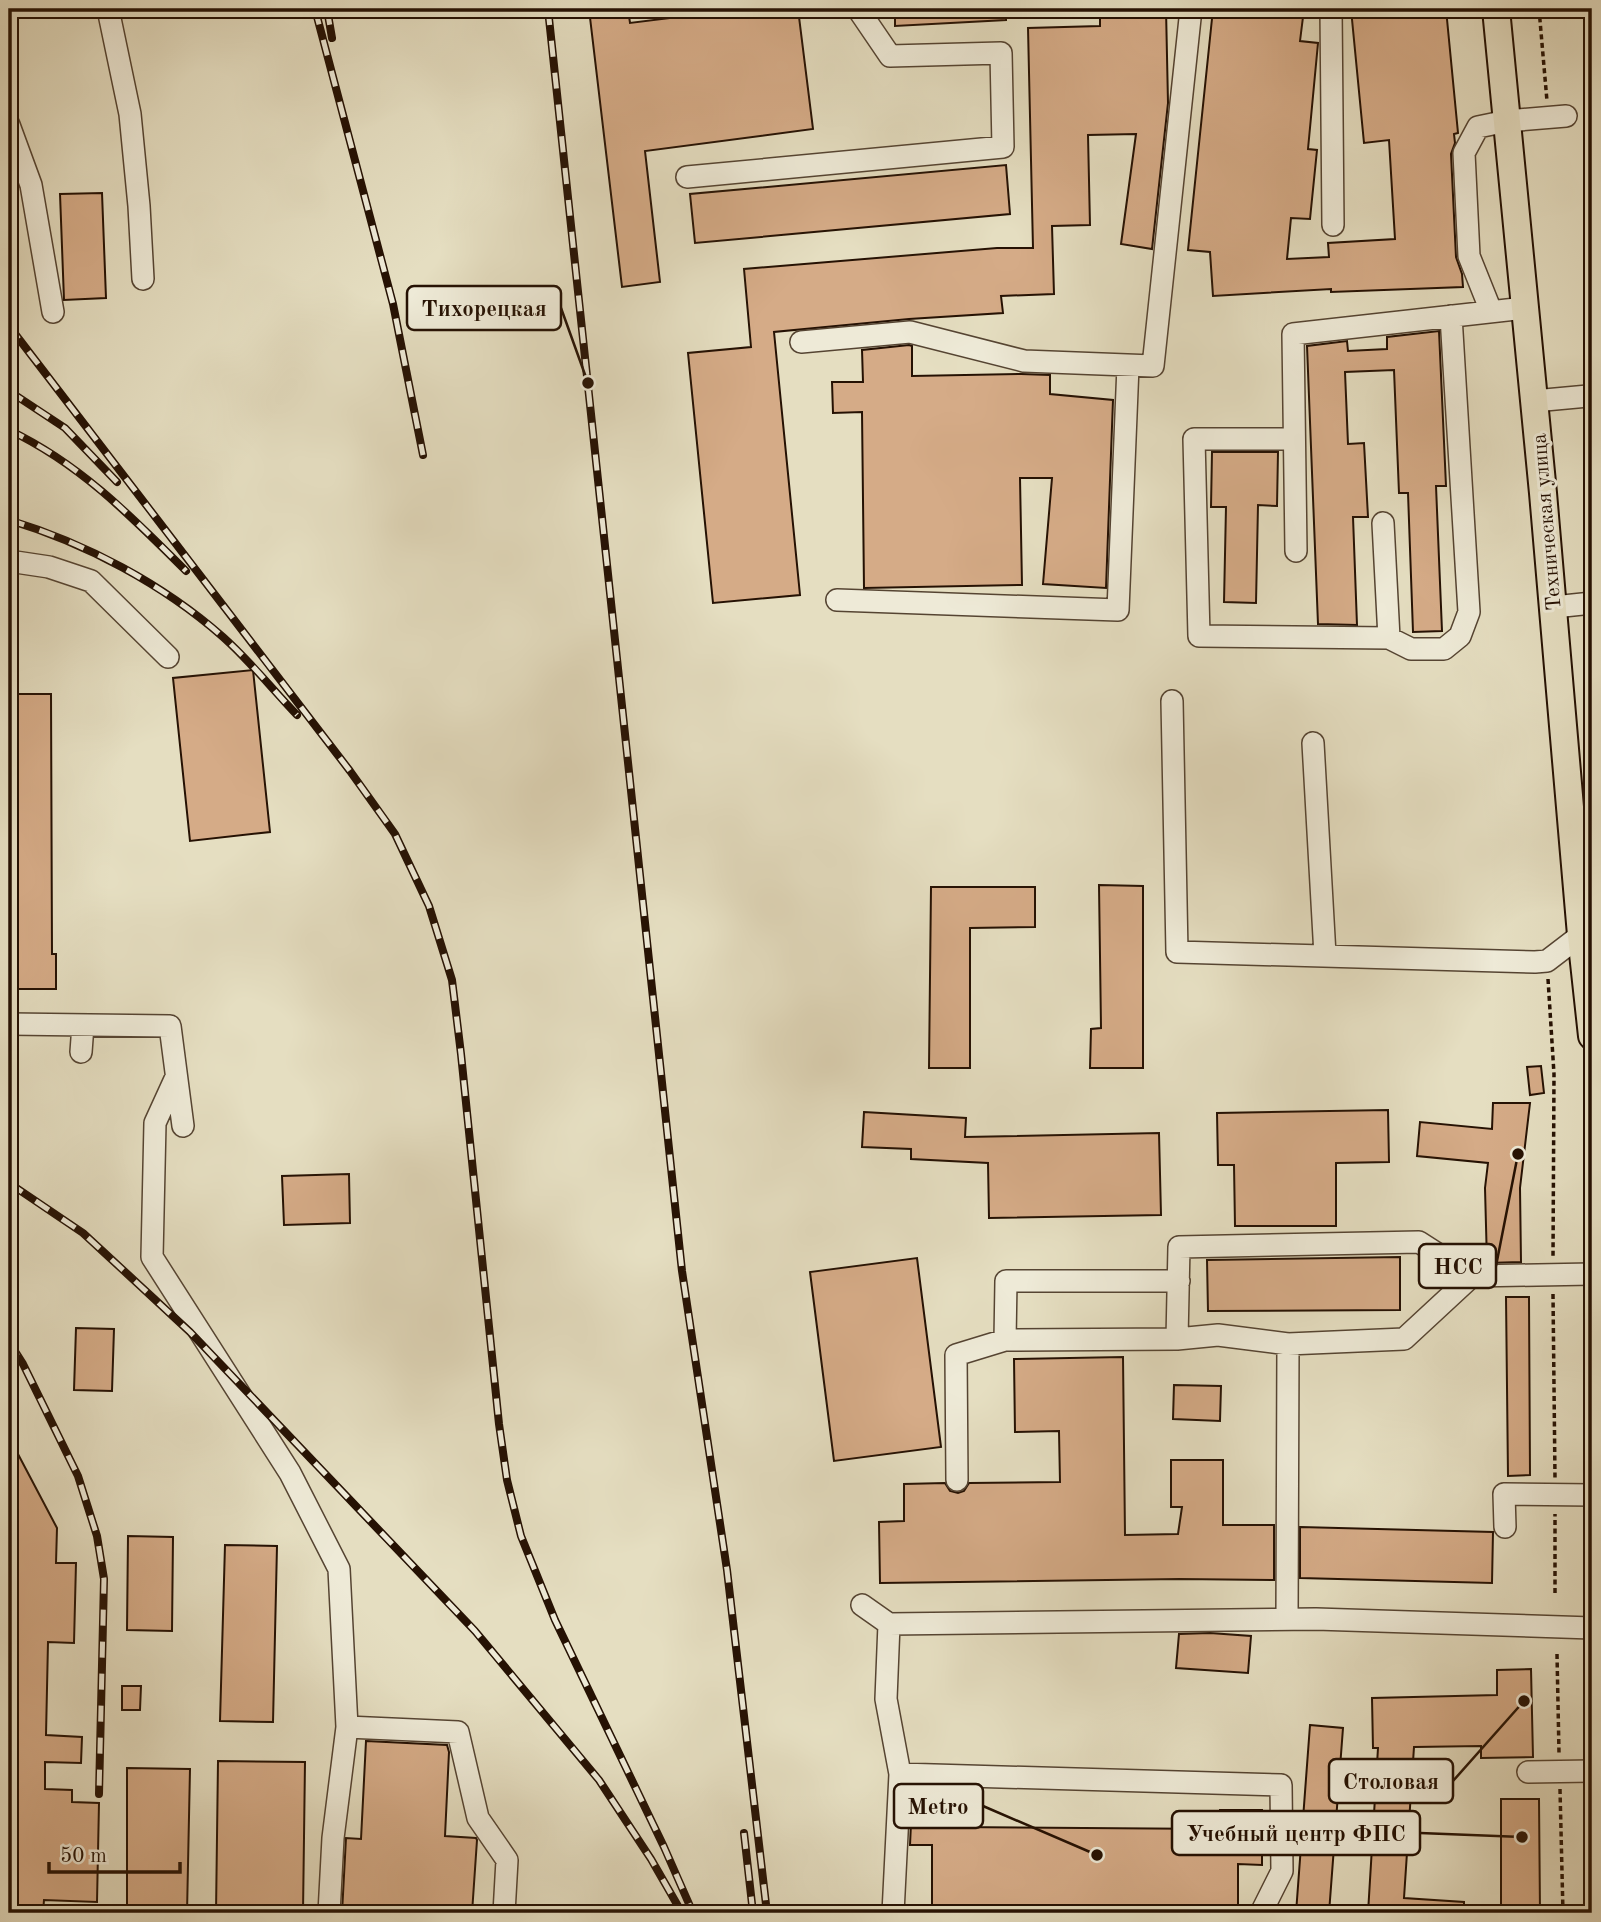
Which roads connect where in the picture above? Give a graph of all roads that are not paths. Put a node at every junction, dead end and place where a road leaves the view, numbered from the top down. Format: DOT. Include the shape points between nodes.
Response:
graph roads {
  1 [pos="107,9"];
  2 [pos="858,9"];
  3 [pos="1191,9"];
  4 [pos="1331,9"];
  5 [pos="1496,9"];
  6 [pos="1557,117"];
  7 [pos="1507,121"];
  8 [pos="9,125"];
  9 [pos="687,177"];
  10 [pos="1333,225"];
  11 [pos="143,278"];
  12 [pos="1525,307"];
  13 [pos="1491,311"];
  14 [pos="53,312"];
  15 [pos="1451,316"];
  16 [pos="800,342"];
  17 [pos="1128,366"];
  18 [pos="1588,396"];
  19 [pos="1534,401"];
  20 [pos="1294,439"];
  21 [pos="1383,523"];
  22 [pos="1296,551"];
  23 [pos="9,561"];
  24 [pos="837,600"];
  25 [pos="1592,604"];
  26 [pos="1554,607"];
  27 [pos="1389,638"];
  28 [pos="168,657"];
  29 [pos="1172,701"];
  30 [pos="1313,743"];
  31 [pos="1587,934"];
  32 [pos="1325,955"];
  33 [pos="9,1024"];
  34 [pos="83,1025"];
  35 [pos="1592,1036"];
  36 [pos="81,1052"];
  37 [pos="176,1077"];
  38 [pos="183,1126"];
  39 [pos="1592,1274"];
  40 [pos="1472,1276"];
  41 [pos="1179,1282"];
  42 [pos="1005,1339"];
  43 [pos="1177,1339"];
  44 [pos="1288,1344"];
  45 [pos="957,1480"];
  46 [pos="1592,1495"];
  47 [pos="1505,1527"];
  48 [pos="862,1605"];
  49 [pos="1287,1619"];
  50 [pos="889,1624"];
  51 [pos="1592,1628"];
  52 [pos="347,1727"];
  53 [pos="1528,1772"];
  54 [pos="1592,1772"];
  55 [pos="900,1774"];
  56 [pos="329,1913"];
  57 [pos="504,1913"];
  58 [pos="894,1913"];
  59 [pos="1261,1913"];
  1 -- 11 [label="lane" via="130,114"];
  2 -- 9 [label="lane" via="890,56 1001,53 1003,147"];
  3 -- 17 [label="lane" via="1153,366"];
  4 -- 10 [label="lane"];
  5 -- 7 [label="main road, Техническая улица"];
  6 -- 7 [label="lane"];
  7 -- 12 [label="main road, Техническая улица"];
  7 -- 13 [label="lane" via="1478,127 1464,153 1469,256"];
  8 -- 14 [label="lane" via="30,185"];
  12 -- 13 [label="lane"];
  12 -- 19 [label="main road, Техническая улица"];
  13 -- 15 [label="lane"];
  15 -- 20 [label="lane" via="1293,334"];
  15 -- 27 [label="lane" via="1469,612 1460,636 1444,649 1411,649"];
  16 -- 17 [label="lane" via="909,332 1024,361"];
  17 -- 24 [label="lane" via="1118,610"];
  18 -- 19 [label="lane"];
  19 -- 26 [label="main road, Техническая улица"];
  20 -- 22 [label="lane"];
  20 -- 27 [label="lane" via="1194,439 1199,636"];
  21 -- 27 [label="lane"];
  23 -- 28 [label="lane" via="49,567 91,581"];
  25 -- 26 [label="lane"];
  26 -- 31 [label="main road, Техническая улица"];
  29 -- 32 [label="lane" via="1177,952"];
  30 -- 32 [label="lane"];
  31 -- 32 [label="lane" via="1546,961"];
  31 -- 35 [label="main road, Техническая улица"];
  33 -- 34 [label="lane"];
  34 -- 36 [label="lane"];
  34 -- 37 [label="lane" via="170,1026"];
  37 -- 38 [label="lane"];
  37 -- 52 [label="lane" via="155,1123 152,1256 290,1474 339,1569"];
  39 -- 40 [label="lane"];
  40 -- 41 [label="lane" via="1419,1242 1179,1247"];
  40 -- 44 [label="lane" via="1404,1339"];
  41 -- 42 [label="lane" via="1006,1281"];
  41 -- 43 [label="lane"];
  42 -- 43 [label="lane"];
  42 -- 45 [label="lane" via="956,1355"];
  43 -- 44 [label="lane" via="1218,1335"];
  44 -- 49 [label="lane"];
  46 -- 47 [label="lane" via="1504,1494"];
  48 -- 50 [label="lane"];
  49 -- 50 [label="lane"];
  49 -- 51 [label="lane"];
  50 -- 55 [label="lane" via="886,1699"];
  52 -- 56 [label="lane" via="332,1838"];
  52 -- 57 [label="lane" via="458,1732 478,1818 508,1860"];
  53 -- 54 [label="lane"];
  55 -- 58 [label="lane"];
  55 -- 59 [label="lane" via="1281,1785 1282,1871"];
}
